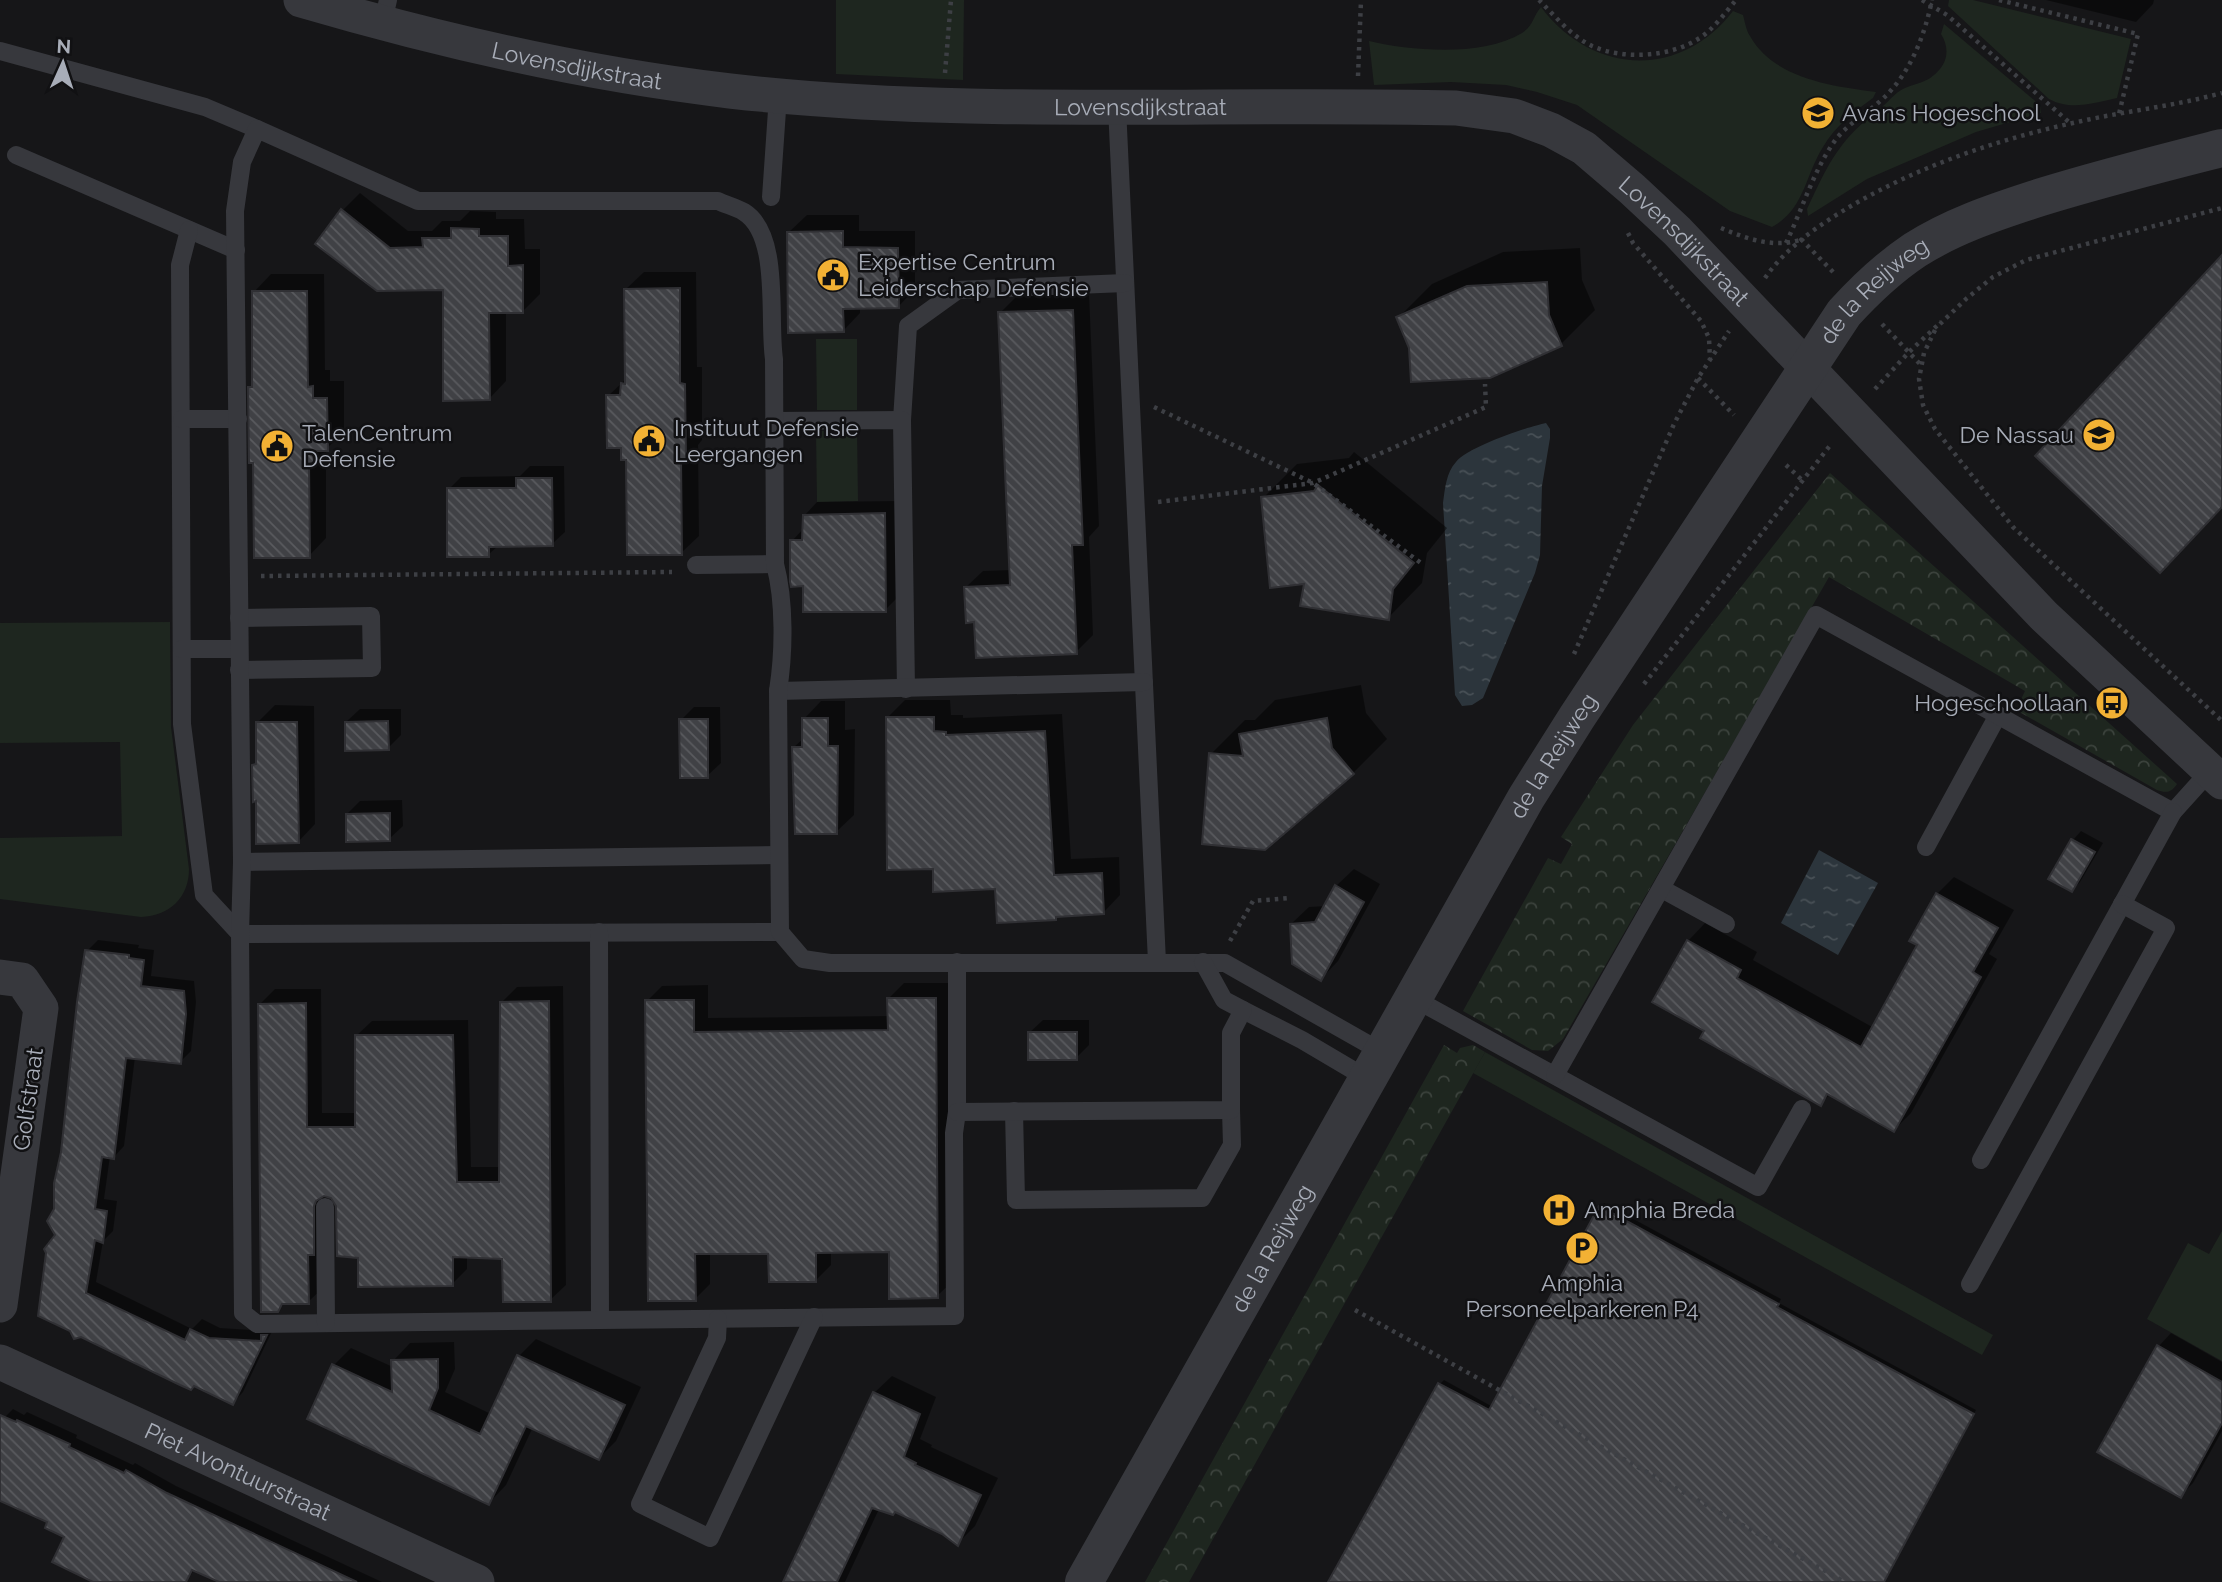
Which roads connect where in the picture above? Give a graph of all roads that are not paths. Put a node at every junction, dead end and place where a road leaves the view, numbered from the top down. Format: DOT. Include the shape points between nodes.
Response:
graph roads {
  1 [pos="301,0"];
  2 [pos="385,11"];
  3 [pos="0,51"];
  4 [pos="778,96"];
  5 [pos="1116,107"];
  6 [pos="257,130"];
  7 [pos="2222,148"];
  8 [pos="16,155"];
  9 [pos="771,197"];
  10 [pos="189,230"];
  11 [pos="236,250"];
  12 [pos="1125,283"];
  13 [pos="1808,368"];
  14 [pos="182,419"];
  15 [pos="238,419"];
  16 [pos="902,420"];
  17 [pos="774,421"];
  18 [pos="775,564"];
  19 [pos="696,565"];
  20 [pos="239,618"];
  21 [pos="182,649"];
  22 [pos="239,649"];
  23 [pos="239,670"];
  24 [pos="1144,682"];
  25 [pos="905,689"];
  26 [pos="778,691"];
  27 [pos="1998,715"];
  28 [pos="2216,776"];
  29 [pos="2173,812"];
  30 [pos="1926,847"];
  31 [pos="779,855"];
  32 [pos="242,862"];
  33 [pos="1662,889"];
  34 [pos="2122,905"];
  35 [pos="1726,924"];
  36 [pos="599,932"];
  37 [pos="780,932"];
  38 [pos="240,934"];
  39 [pos="957,962"];
  40 [pos="1157,962"];
  41 [pos="1215,963"];
  42 [pos="11,979"];
  43 [pos="1413,998"];
  44 [pos="1243,1010"];
  45 [pos="1375,1065"];
  46 [pos="1555,1075"];
  47 [pos="1802,1109"];
  48 [pos="1231,1110"];
  49 [pos="1014,1111"];
  50 [pos="957,1112"];
  51 [pos="1981,1160"];
  52 [pos="325,1207"];
  53 [pos="1970,1284"];
  54 [pos="0,1305"];
  55 [pos="814,1317"];
  56 [pos="718,1319"];
  57 [pos="600,1320"];
  58 [pos="326,1323"];
  59 [pos="0,1362"];
  60 [pos="477,1582"];
  61 [pos="1084,1582"];
  1 -- 2 [label="street, Lovensdijkstraat"];
  2 -- 4 [label="street, Lovensdijkstraat" via="478,47 578,68"];
  3 -- 6 [label="lane" via="205,107"];
  4 -- 5 [label="street, Lovensdijkstraat" via="942,105"];
  4 -- 9 [label="lane"];
  5 -- 12 [label="lane"];
  5 -- 13 [label="street, Lovensdijkstraat" via="1456,108 1532,121 1584,148 1632,189"];
  6 -- 11 [label="lane" via="242,162 235,211"];
  6 -- 17 [label="lane" via="418,201 718,201 746,213 762,233 769,255"];
  7 -- 13 [label="street, de la Reijweg" via="2072,187 1953,229 1915,250 1867,287"];
  8 -- 10 [label="lane"];
  10 -- 11 [label="lane"];
  10 -- 14 [label="lane" via="180,265"];
  11 -- 15 [label="lane"];
  12 -- 16 [label="lane" via="958,290 908,326"];
  12 -- 24 [label="lane"];
  13 -- 28 [label="street" via="2044,616"];
  13 -- 43 [label="street, de la Reijweg" via="1533,786"];
  14 -- 15 [label="lane"];
  14 -- 21 [label="lane"];
  15 -- 20 [label="lane"];
  16 -- 17 [label="lane"];
  16 -- 25 [label="lane"];
  17 -- 18 [label="lane"];
  18 -- 19 [label="lane"];
  18 -- 26 [label="lane" via="780,584"];
  20 -- 22 [label="lane"];
  20 -- 23 [label="lane" via="371,616 372,668"];
  21 -- 22 [label="lane"];
  21 -- 38 [label="lane" via="182,724 204,895"];
  22 -- 23 [label="lane"];
  23 -- 32 [label="lane"];
  24 -- 25 [label="lane"];
  24 -- 40 [label="lane"];
  25 -- 26 [label="lane"];
  26 -- 31 [label="lane"];
  27 -- 29 [label="lane"];
  27 -- 30 [label="lane"];
  27 -- 33 [label="lane" via="1816,615"];
  28 -- 29 [label="lane"];
  29 -- 34 [label="lane"];
  31 -- 32 [label="lane"];
  31 -- 37 [label="lane"];
  32 -- 38 [label="lane"];
  33 -- 35 [label="lane"];
  33 -- 46 [label="lane"];
  34 -- 51 [label="lane"];
  34 -- 53 [label="lane" via="2166,928"];
  36 -- 37 [label="lane"];
  36 -- 38 [label="lane"];
  36 -- 57 [label="lane"];
  37 -- 39 [label="lane" via="803,960 830,964"];
  38 -- 58 [label="lane" via="243,1313 257,1324"];
  39 -- 40 [label="lane"];
  39 -- 50 [label="lane"];
  40 -- 41 [label="lane"];
  41 -- 44 [label="lane" via="1224,1000"];
  41 -- 45 [label="lane"];
  42 -- 54 [label="street, Golfstraat" via="41,1008"];
  43 -- 45 [label="street, de la Reijweg"];
  43 -- 46 [label="lane"];
  44 -- 45 [label="lane" via="1301,1040"];
  44 -- 48 [label="lane" via="1230,1033"];
  45 -- 61 [label="street, de la Reijweg"];
  46 -- 47 [label="lane" via="1758,1187"];
  48 -- 49 [label="lane"];
  48 -- 49 [label="lane" via="1231,1145 1202,1198 1029,1200 1016,1200"];
  49 -- 50 [label="lane"];
  50 -- 55 [label="lane" via="955,1316"];
  52 -- 58 [label="lane"];
  55 -- 56 [label="lane"];
  55 -- 56 [label="lane" via="710,1538 640,1504 717,1338"];
  56 -- 57 [label="lane"];
  57 -- 58 [label="lane"];
  59 -- 60 [label="street, Piet Avontuurstraat"];
}
